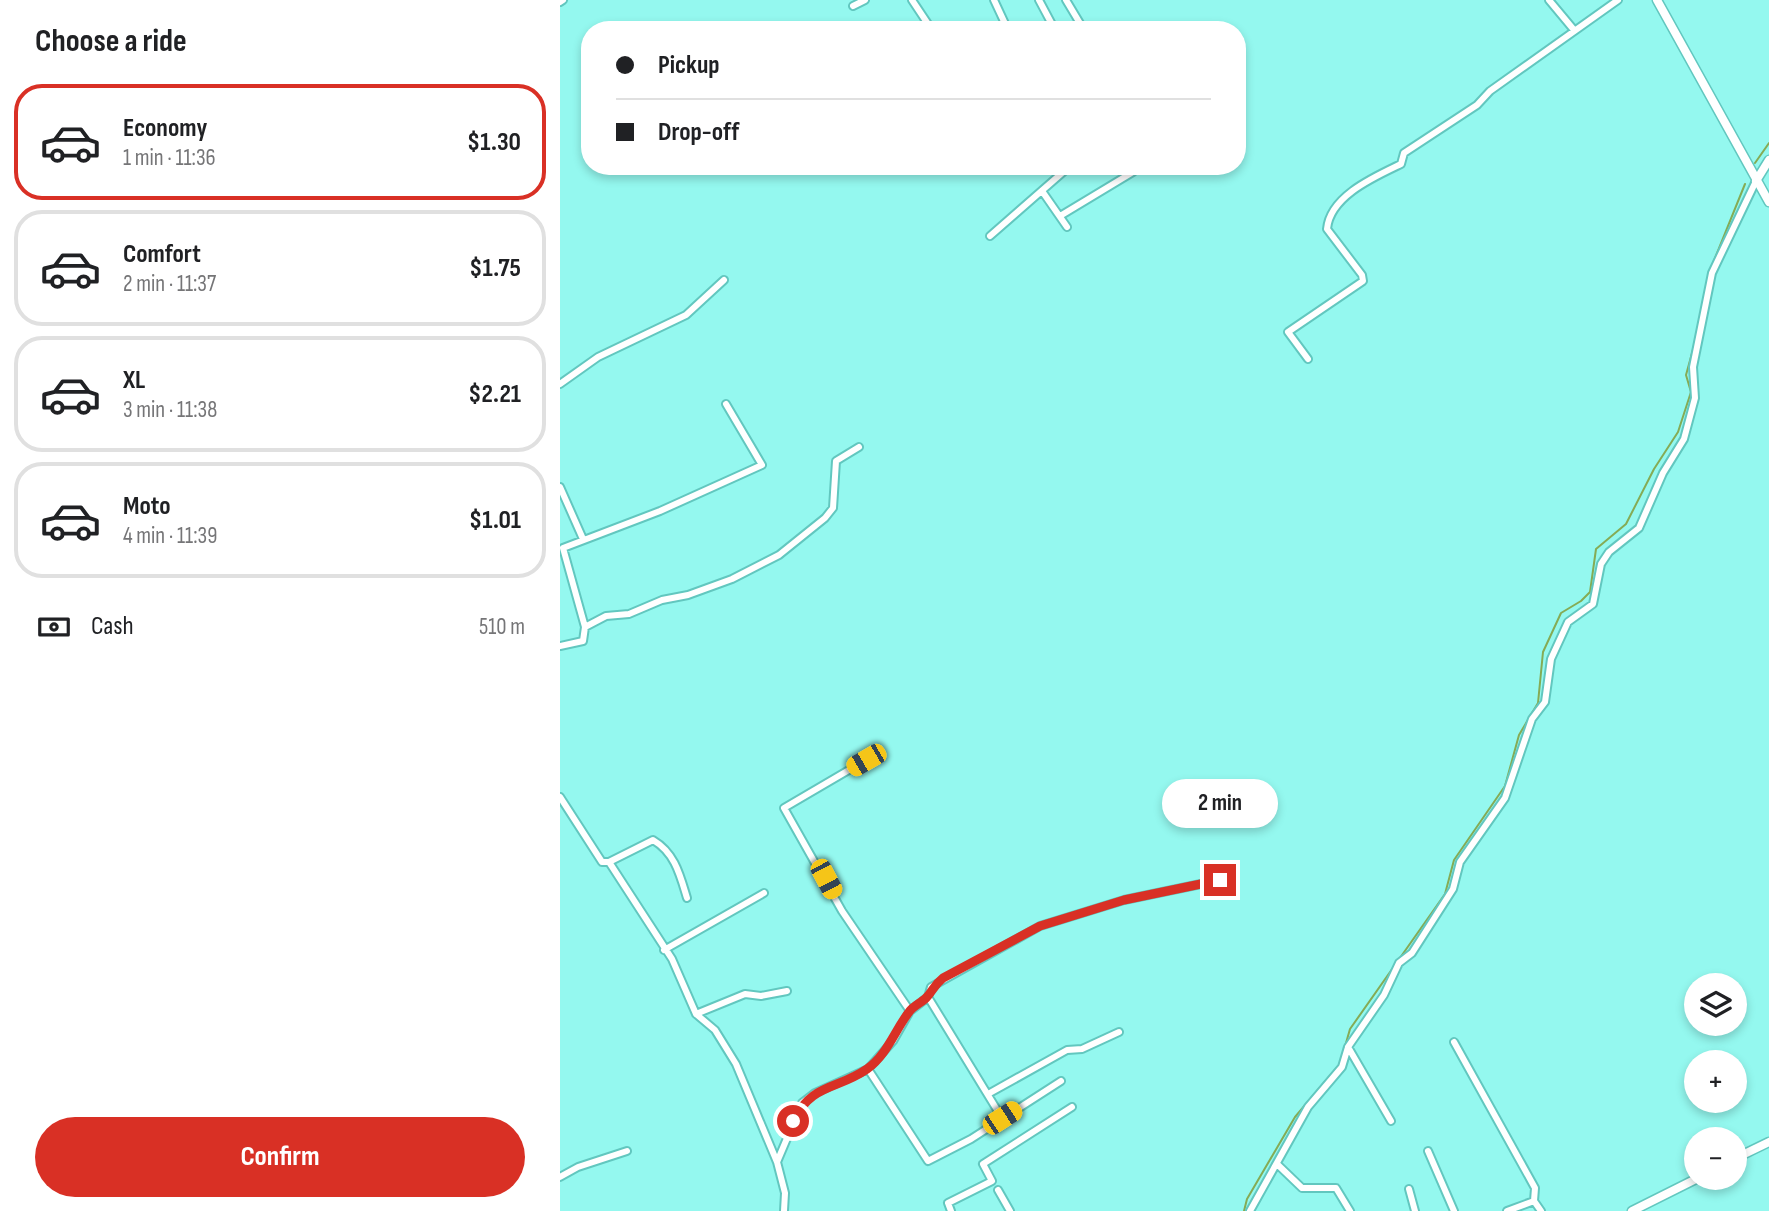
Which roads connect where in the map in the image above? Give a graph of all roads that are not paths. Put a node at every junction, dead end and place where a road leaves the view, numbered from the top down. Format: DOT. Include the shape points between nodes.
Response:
graph roads {
  1 [pos="865,0"];
  2 [pos="912,0"];
  3 [pos="994,0"];
  4 [pos="1039,0"];
  5 [pos="1066,0"];
  6 [pos="1549,0"];
  7 [pos="1618,0"];
  8 [pos="1657,0"];
  9 [pos="853,6"];
  10 [pos="926,21"];
  11 [pos="1004,21"];
  12 [pos="1050,21"];
  13 [pos="1079,21"];
  14 [pos="1574,30"];
  15 [pos="1769,160"];
  16 [pos="1060,175"];
  17 [pos="1128,175"];
  18 [pos="1756,181"];
  19 [pos="1042,191"];
  20 [pos="1769,202"];
  21 [pos="1060,216"];
  22 [pos="1067,227"];
  23 [pos="990,236"];
  24 [pos="724,280"];
  25 [pos="1308,359"];
  26 [pos="560,384"];
  27 [pos="726,404"];
  28 [pos="859,447"];
  29 [pos="560,487"];
  30 [pos="583,539"];
  31 [pos="585,627"];
  32 [pos="560,646"];
  33 [pos="866,760"];
  34 [pos="560,797"];
  35 [pos="609,862"];
  36 [pos="1220,880"];
  37 [pos="764,893"];
  38 [pos="687,898"];
  39 [pos="664,950"];
  40 [pos="787,991"];
  41 [pos="928,996"];
  42 [pos="909,1011"];
  43 [pos="696,1014"];
  44 [pos="1119,1032"];
  45 [pos="1454,1042"];
  46 [pos="1348,1047"];
  47 [pos="868,1069"];
  48 [pos="1061,1081"];
  49 [pos="988,1094"];
  50 [pos="1072,1107"];
  51 [pos="1002,1118"];
  52 [pos="1391,1121"];
  53 [pos="1769,1142"];
  54 [pos="626,1151"];
  55 [pos="1428,1151"];
  56 [pos="1747,1153"];
  57 [pos="777,1162"];
  58 [pos="1277,1164"];
  59 [pos="560,1177"];
  60 [pos="1684,1185"];
  61 [pos="1409,1189"];
  62 [pos="998,1191"];
  63 [pos="1534,1201"];
  64 [pos="784,1211"];
  65 [pos="951,1211"];
  66 [pos="1010,1211"];
  67 [pos="1250,1211"];
  68 [pos="1350,1211"];
  69 [pos="1415,1211"];
  70 [pos="1454,1211"];
  71 [pos="1507,1211"];
  72 [pos="1541,1211"];
  73 [pos="1632,1211"];
  1 -- 9 [label="street"];
  2 -- 10 [label="street"];
  3 -- 11 [label="street"];
  4 -- 12 [label="street"];
  5 -- 13 [label="street"];
  6 -- 14 [label="street"];
  7 -- 14 [label="street"];
  8 -- 18 [label="street"];
  14 -- 25 [label="street" via="1477,105 1404,153 1401,164 1345,197 1327,229 1364,278 1288,332"];
  15 -- 18 [label="street"];
  16 -- 19 [label="street"];
  17 -- 21 [label="street"];
  18 -- 20 [label="street"];
  18 -- 46 [label="street" via="1712,273 1693,367 1692,418 1684,439 1639,528 1601,564 1593,604 1568,622 1551,659 1545,702 1532,719 1505,798 1460,862 1453,889 1428,930 1399,963 1384,995"];
  19 -- 21 [label="street"];
  19 -- 23 [label="street"];
  21 -- 22 [label="street"];
  24 -- 26 [label="street" via="686,315 598,357"];
  27 -- 30 [label="street" via="762,464 660,511"];
  28 -- 31 [label="street" via="836,461 832,508 825,518 779,555 732,579 629,614 606,616"];
  29 -- 30 [label="street"];
  30 -- 31 [label="street" via="563,548"];
  31 -- 32 [label="street" via="583,641"];
  33 -- 42 [label="street" via="784,808 842,911"];
  34 -- 35 [label="street" via="602,862"];
  35 -- 38 [label="street" via="653,840 679,869"];
  35 -- 39 [label="street"];
  36 -- 41 [label="street" via="1124,900 1040,926 943,978"];
  37 -- 39 [label="street"];
  39 -- 43 [label="street"];
  40 -- 43 [label="street" via="745,994"];
  41 -- 42 [label="street"];
  41 -- 49 [label="street"];
  42 -- 47 [label="street" via="893,1041"];
  43 -- 57 [label="street" via="715,1030 736,1064"];
  44 -- 49 [label="street" via="1082,1049 1067,1050"];
  45 -- 63 [label="street" via="1535,1188"];
  46 -- 52 [label="street"];
  46 -- 58 [label="street" via="1342,1067 1308,1107"];
  47 -- 51 [label="street" via="928,1161"];
  47 -- 57 [label="street" via="802,1103"];
  48 -- 51 [label="street"];
  49 -- 51 [label="street"];
  50 -- 65 [label="street" via="983,1164 992,1181 948,1203"];
  53 -- 56 [label="street"];
  54 -- 59 [label="street"];
  55 -- 70 [label="street"];
  57 -- 64 [label="street" via="785,1193"];
  58 -- 67 [label="street"];
  58 -- 68 [label="street" via="1302,1188 1336,1188"];
  60 -- 73 [label="street"];
  61 -- 69 [label="street"];
  62 -- 66 [label="street"];
  63 -- 71 [label="street"];
  63 -- 72 [label="street"];
}
